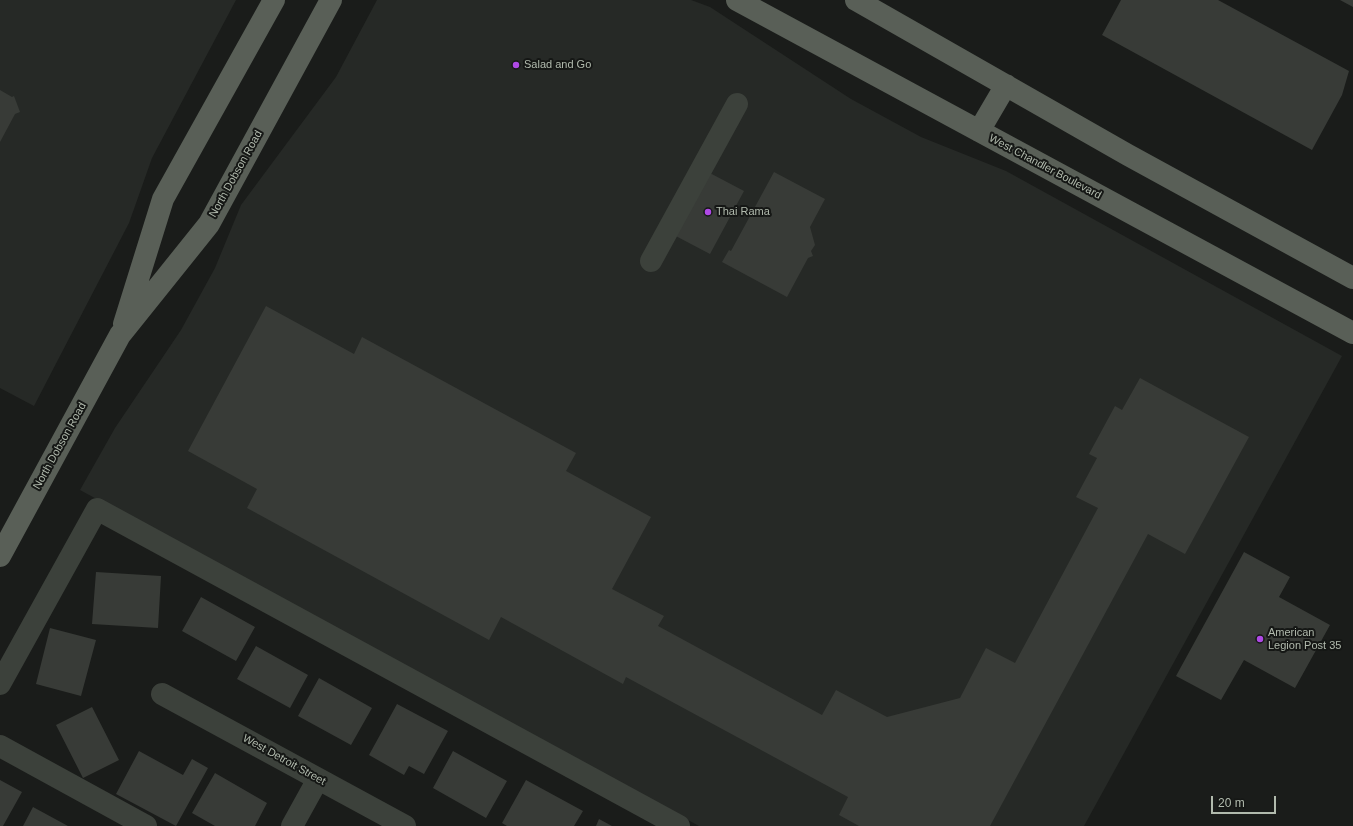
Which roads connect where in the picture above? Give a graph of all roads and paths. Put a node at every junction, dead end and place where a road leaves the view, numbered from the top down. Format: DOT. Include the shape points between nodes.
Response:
graph roads {
  1 [pos="274,0"];
  2 [pos="331,0"];
  3 [pos="737,0"];
  4 [pos="856,0"];
  5 [pos="1006,85"];
  6 [pos="737,104"];
  7 [pos="979,131"];
  8 [pos="651,261"];
  9 [pos="1353,278"];
  10 [pos="1353,333"];
  11 [pos="120,335"];
  12 [pos="0,556"];
  13 [pos="0,684"];
  14 [pos="162,694"];
  15 [pos="0,746"];
  16 [pos="318,779"];
  17 [pos="146,826"];
  18 [pos="292,826"];
  19 [pos="405,826"];
  20 [pos="679,826"];
  1 -- 11 [label="main road, North Dobson Road" via="163,199"];
  2 -- 11 [label="main road, North Dobson Road" via="209,224"];
  3 -- 7 [label="main road, West Chandler Boulevard"];
  4 -- 5 [label="main road"];
  5 -- 7 [label="main road"];
  5 -- 9 [label="main road"];
  6 -- 8 [label="street"];
  7 -- 10 [label="main road, West Chandler Boulevard"];
  11 -- 12 [label="main road, North Dobson Road"];
  13 -- 20 [label="street" via="97,509"];
  14 -- 16 [label="street, West Detroit Street"];
  15 -- 17 [label="street"];
  16 -- 18 [label="street"];
  16 -- 19 [label="street, West Detroit Street"];
}
